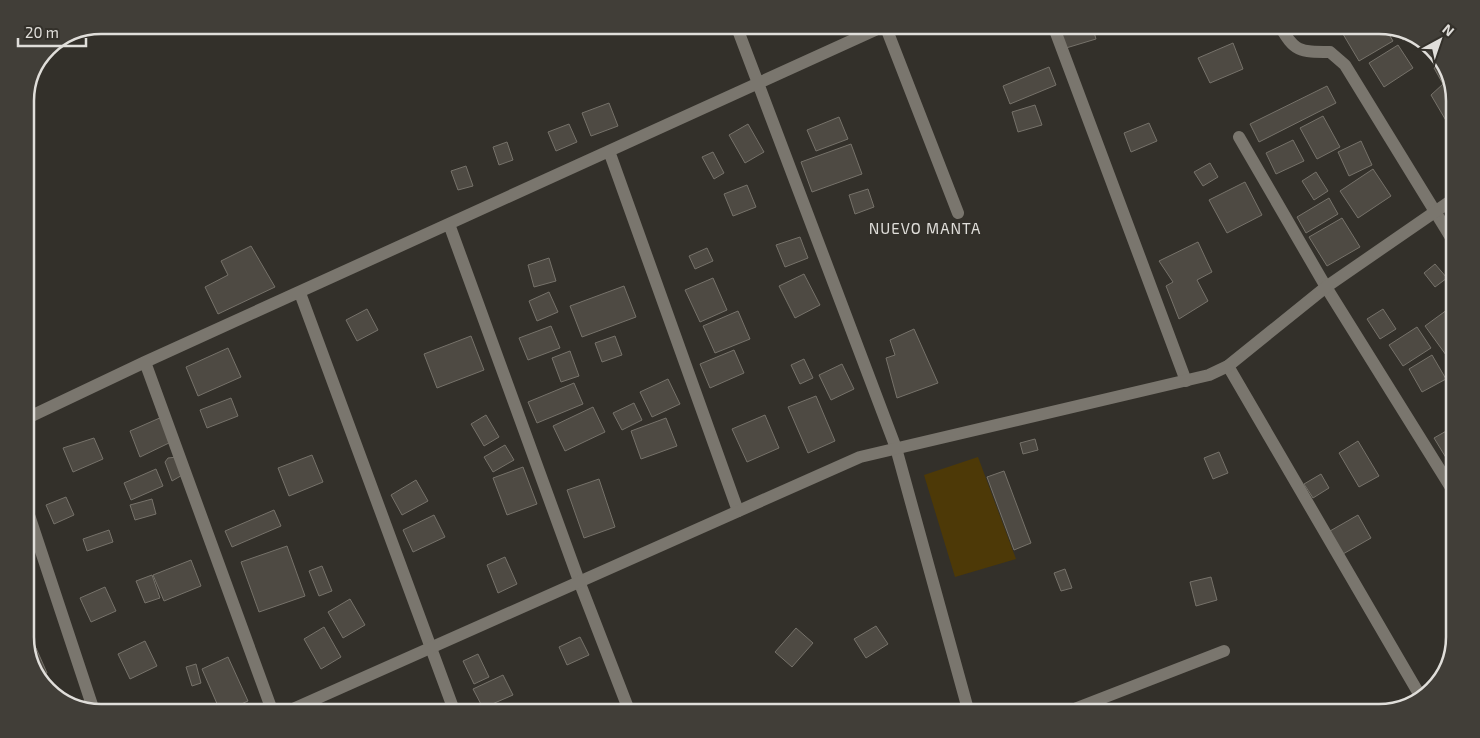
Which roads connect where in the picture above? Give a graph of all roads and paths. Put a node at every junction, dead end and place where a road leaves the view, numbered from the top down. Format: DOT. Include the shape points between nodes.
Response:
graph roads {
  1 [pos="739,34"];
  2 [pos="865,34"];
  3 [pos="888,34"];
  4 [pos="1056,34"];
  5 [pos="1284,34"];
  6 [pos="758,83"];
  7 [pos="1238,138"];
  8 [pos="609,151"];
  9 [pos="1446,204"];
  10 [pos="1435,212"];
  11 [pos="958,213"];
  12 [pos="449,224"];
  13 [pos="1446,230"];
  14 [pos="1326,287"];
  15 [pos="300,293"];
  16 [pos="145,362"];
  17 [pos="1228,366"];
  18 [pos="1186,381"];
  19 [pos="34,415"];
  20 [pos="896,448"];
  21 [pos="1446,480"];
  22 [pos="738,511"];
  23 [pos="34,530"];
  24 [pos="579,582"];
  25 [pos="431,648"];
  26 [pos="1224,651"];
  27 [pos="1418,692"];
  28 [pos="92,704"];
  29 [pos="270,704"];
  30 [pos="304,704"];
  31 [pos="452,704"];
  32 [pos="626,704"];
  33 [pos="967,704"];
  34 [pos="1087,704"];
  1 -- 6 [label="street"];
  2 -- 6 [label="street"];
  3 -- 11 [label="street"];
  4 -- 18 [label="street"];
  5 -- 10 [label="street" via="1296,49 1330,52 1345,65"];
  6 -- 8 [label="street"];
  6 -- 20 [label="street"];
  7 -- 14 [label="street"];
  8 -- 12 [label="street"];
  8 -- 22 [label="street"];
  9 -- 10 [label="street"];
  10 -- 13 [label="street"];
  10 -- 14 [label="street"];
  12 -- 15 [label="street"];
  12 -- 24 [label="street"];
  14 -- 17 [label="street"];
  14 -- 21 [label="street"];
  15 -- 16 [label="street"];
  15 -- 25 [label="street"];
  16 -- 19 [label="street"];
  16 -- 29 [label="street"];
  17 -- 18 [label="street"];
  17 -- 27 [label="street"];
  18 -- 20 [label="street"];
  20 -- 22 [label="street" via="860,457"];
  20 -- 33 [label="street"];
  22 -- 24 [label="street"];
  23 -- 28 [label="street"];
  24 -- 25 [label="street"];
  24 -- 32 [label="street"];
  25 -- 30 [label="street"];
  25 -- 31 [label="street"];
  26 -- 34 [label="street"];
}
